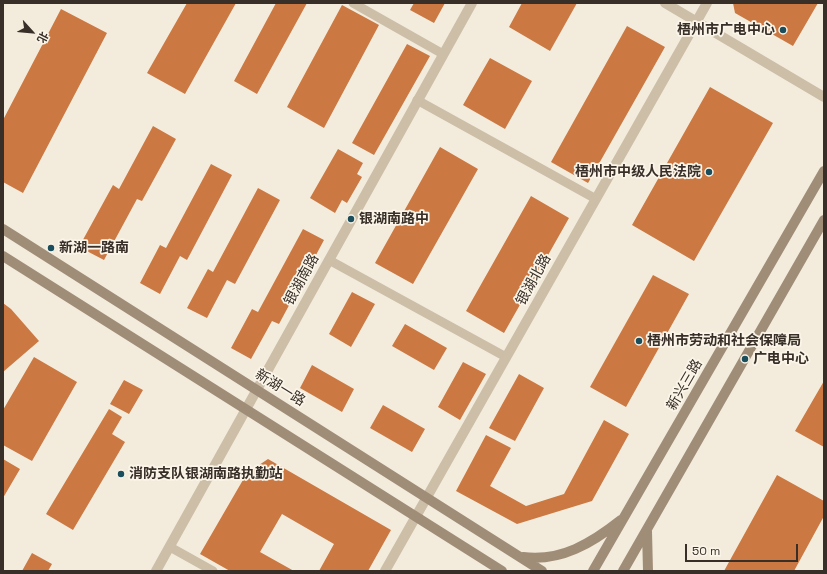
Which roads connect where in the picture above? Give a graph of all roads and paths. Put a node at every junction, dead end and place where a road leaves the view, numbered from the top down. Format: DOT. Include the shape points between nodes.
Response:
graph roads {
  1 [pos="353,3"];
  2 [pos="472,3"];
  3 [pos="665,3"];
  4 [pos="707,3"];
  5 [pos="696,22"];
  6 [pos="443,54"];
  7 [pos="824,97"];
  8 [pos="417,100"];
  9 [pos="824,171"];
  10 [pos="596,199"];
  11 [pos="824,220"];
  12 [pos="3,229"];
  13 [pos="3,256"];
  14 [pos="329,260"];
  15 [pos="506,358"];
  16 [pos="257,390"];
  17 [pos="246,409"];
  18 [pos="427,498"];
  19 [pos="625,516"];
  20 [pos="416,517"];
  21 [pos="647,529"];
  22 [pos="170,547"];
  23 [pos="519,556"];
  24 [pos="156,571"];
  25 [pos="213,571"];
  26 [pos="385,571"];
  27 [pos="502,571"];
  28 [pos="542,571"];
  29 [pos="593,571"];
  30 [pos="623,571"];
  31 [pos="648,571"];
  1 -- 6 [label="lane"];
  2 -- 6 [label="street, 银湖南路"];
  3 -- 5 [label="street"];
  4 -- 5 [label="street, 银湖北路"];
  5 -- 7 [label="street"];
  5 -- 10 [label="street, 银湖北路"];
  6 -- 8 [label="street, 银湖南路"];
  8 -- 10 [label="lane"];
  8 -- 14 [label="street, 银湖南路"];
  9 -- 19 [label="street, 新兴三路"];
  10 -- 15 [label="street, 银湖北路"];
  11 -- 21 [label="street"];
  12 -- 16 [label="street, 新湖一路"];
  13 -- 17 [label="street"];
  14 -- 15 [label="lane"];
  14 -- 16 [label="street, 银湖南路"];
  15 -- 18 [label="street, 银湖北路"];
  16 -- 17 [label="street, 银湖南路"];
  16 -- 18 [label="street, 新湖一路"];
  17 -- 20 [label="street"];
  17 -- 22 [label="street, 银湖南路"];
  18 -- 20 [label="street, 银湖北路"];
  18 -- 23 [label="street, 新湖一路"];
  19 -- 23 [label="street" via="602,535 568,552 550,557"];
  19 -- 29 [label="street, 新兴三路"];
  20 -- 26 [label="street, 银湖北路"];
  20 -- 27 [label="street"];
  21 -- 30 [label="street"];
  21 -- 31 [label="street"];
  22 -- 24 [label="street, 银湖南路"];
  22 -- 25 [label="lane"];
  23 -- 28 [label="street, 新湖一路"];
}
